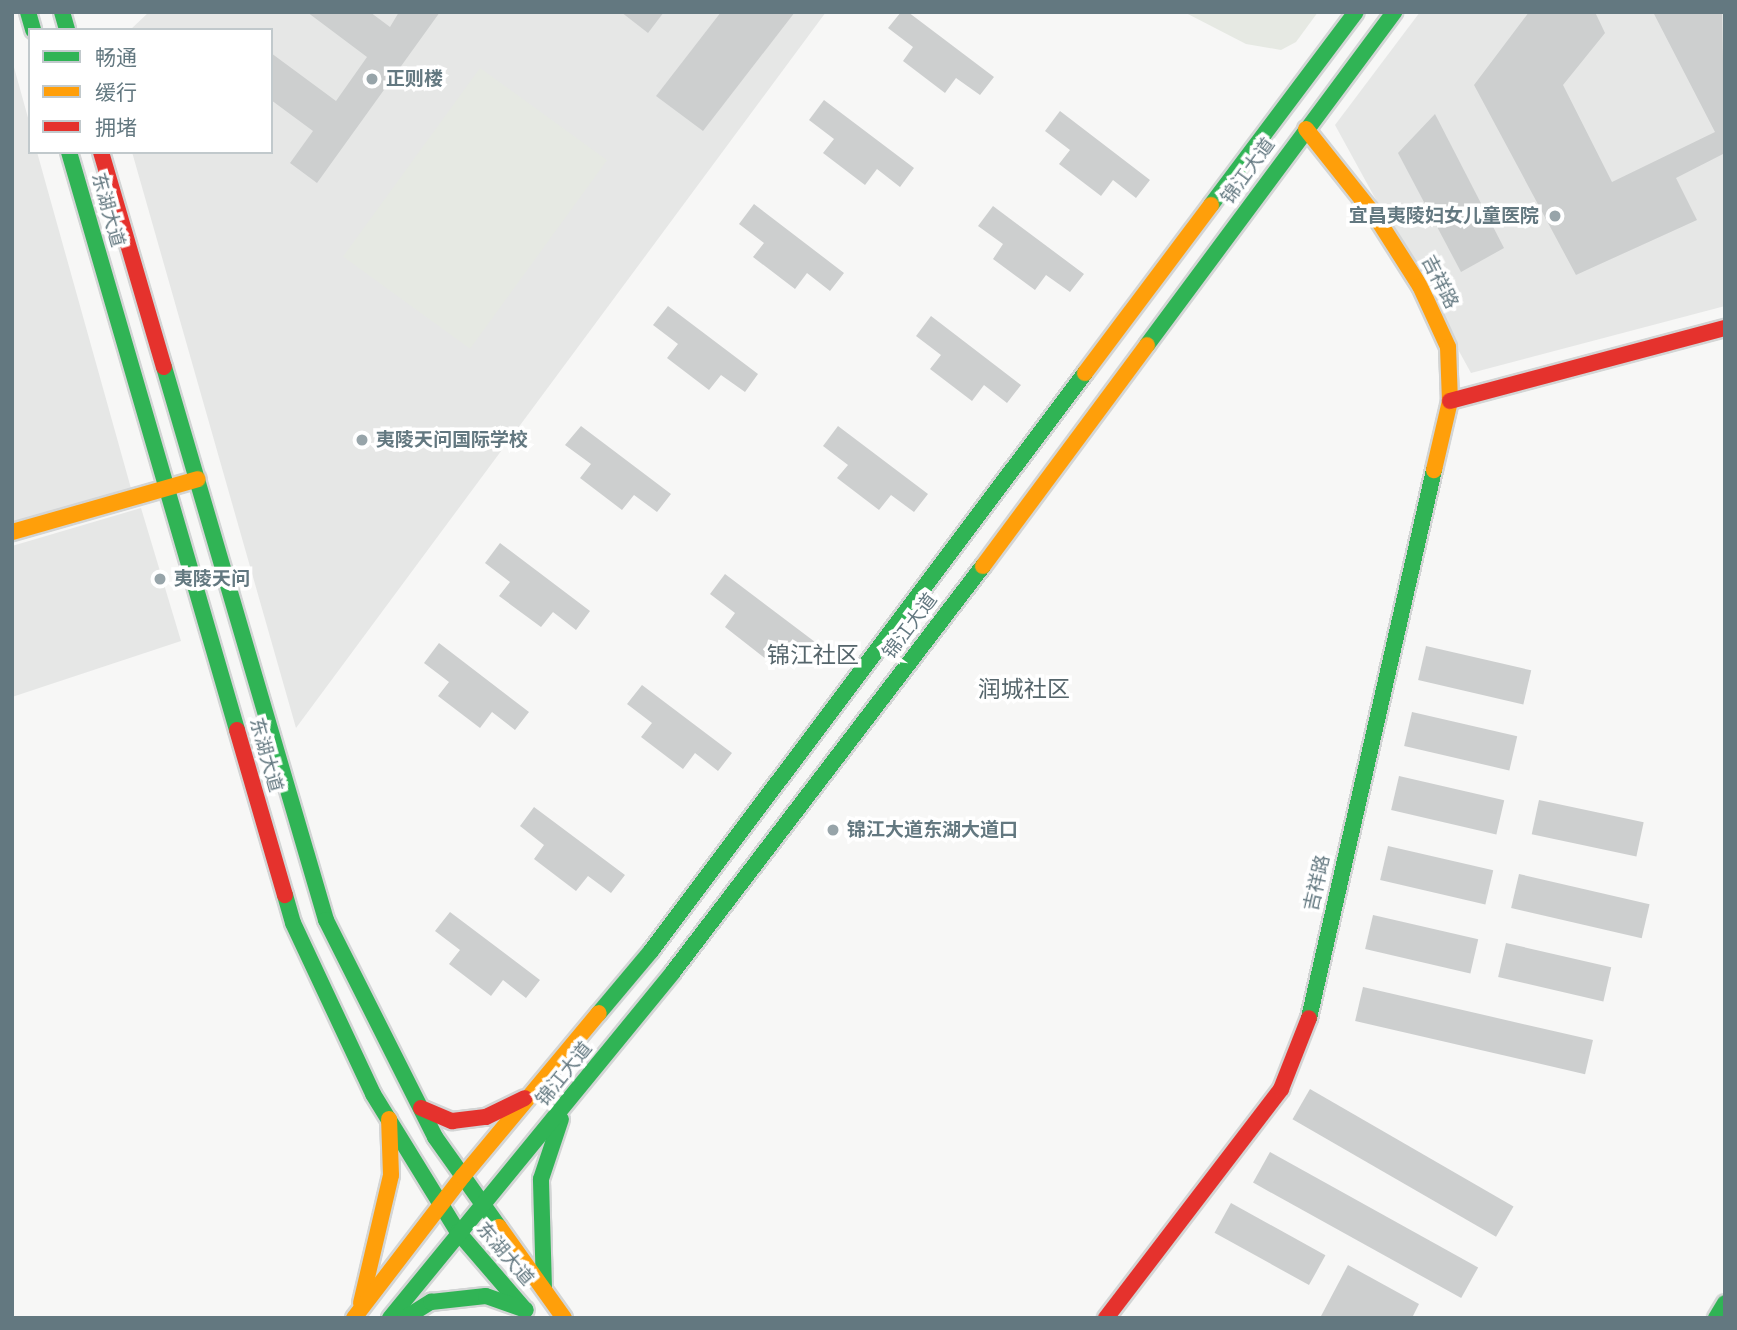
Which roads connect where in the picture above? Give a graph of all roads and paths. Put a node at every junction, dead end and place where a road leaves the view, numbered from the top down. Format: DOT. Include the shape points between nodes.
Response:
graph roads {
  1 [pos="1356,12"];
  2 [pos="1394,12"];
  3 [pos="1306,129"];
  4 [pos="70,154"];
  5 [pos="102,154"];
  6 [pos="1725,328"];
  7 [pos="1450,401"];
  8 [pos="198,479"];
  9 [pos="167,488"];
  10 [pos="12,532"];
  11 [pos="536,1092"];
  12 [pos="565,1107"];
  13 [pos="421,1108"];
  14 [pos="389,1119"];
  15 [pos="463,1177"];
  16 [pos="484,1205"];
  17 [pos="442,1206"];
  18 [pos="458,1232"];
  19 [pos="544,1289"];
  20 [pos="1725,1303"];
  21 [pos="529,1314"];
  22 [pos="356,1316"];
  23 [pos="390,1318"];
  24 [pos="405,1318"];
  25 [pos="564,1318"];
  26 [pos="1106,1318"];
  27 [pos="1716,1318"];
  1 -- 11 [label="main road, 锦江大道" via="791,768"];
  2 -- 3 [label="main road, 锦江大道"];
  3 -- 7 [label="main road, 吉祥路" via="1376,217 1420,286 1448,346"];
  3 -- 12 [label="main road, 锦江大道" via="1013,526"];
  4 -- 9 [label="main road, 东湖大道"];
  5 -- 8 [label="main road, 东湖大道"];
  6 -- 7 [label="main road"];
  7 -- 26 [label="main road, 吉祥路" via="1307,1027 1281,1089"];
  8 -- 9 [label="main road"];
  8 -- 13 [label="main road, 东湖大道" via="326,920"];
  9 -- 10 [label="main road"];
  9 -- 14 [label="main road, 东湖大道" via="293,923"];
  11 -- 13 [label="main road" via="486,1117 452,1121"];
  11 -- 15 [label="main road, 锦江大道"];
  12 -- 16 [label="main road, 锦江大道"];
  12 -- 19 [label="main road" via="541,1179"];
  13 -- 15 [label="main road, 东湖大道"];
  14 -- 17 [label="main road, 东湖大道"];
  14 -- 22 [label="main road" via="391,1175 386,1207"];
  15 -- 16 [label="main road, 东湖大道"];
  15 -- 17 [label="main road, 锦江大道"];
  16 -- 18 [label="main road, 锦江大道"];
  16 -- 19 [label="main road, 东湖大道"];
  17 -- 18 [label="main road, 东湖大道"];
  17 -- 22 [label="main road, 锦江大道"];
  18 -- 21 [label="main road, 东湖大道"];
  18 -- 23 [label="main road, 锦江大道"];
  19 -- 25 [label="main road, 东湖大道"];
  20 -- 27 [label="main road"];
  21 -- 24 [label="main road" via="486,1296 431,1302"];
}
